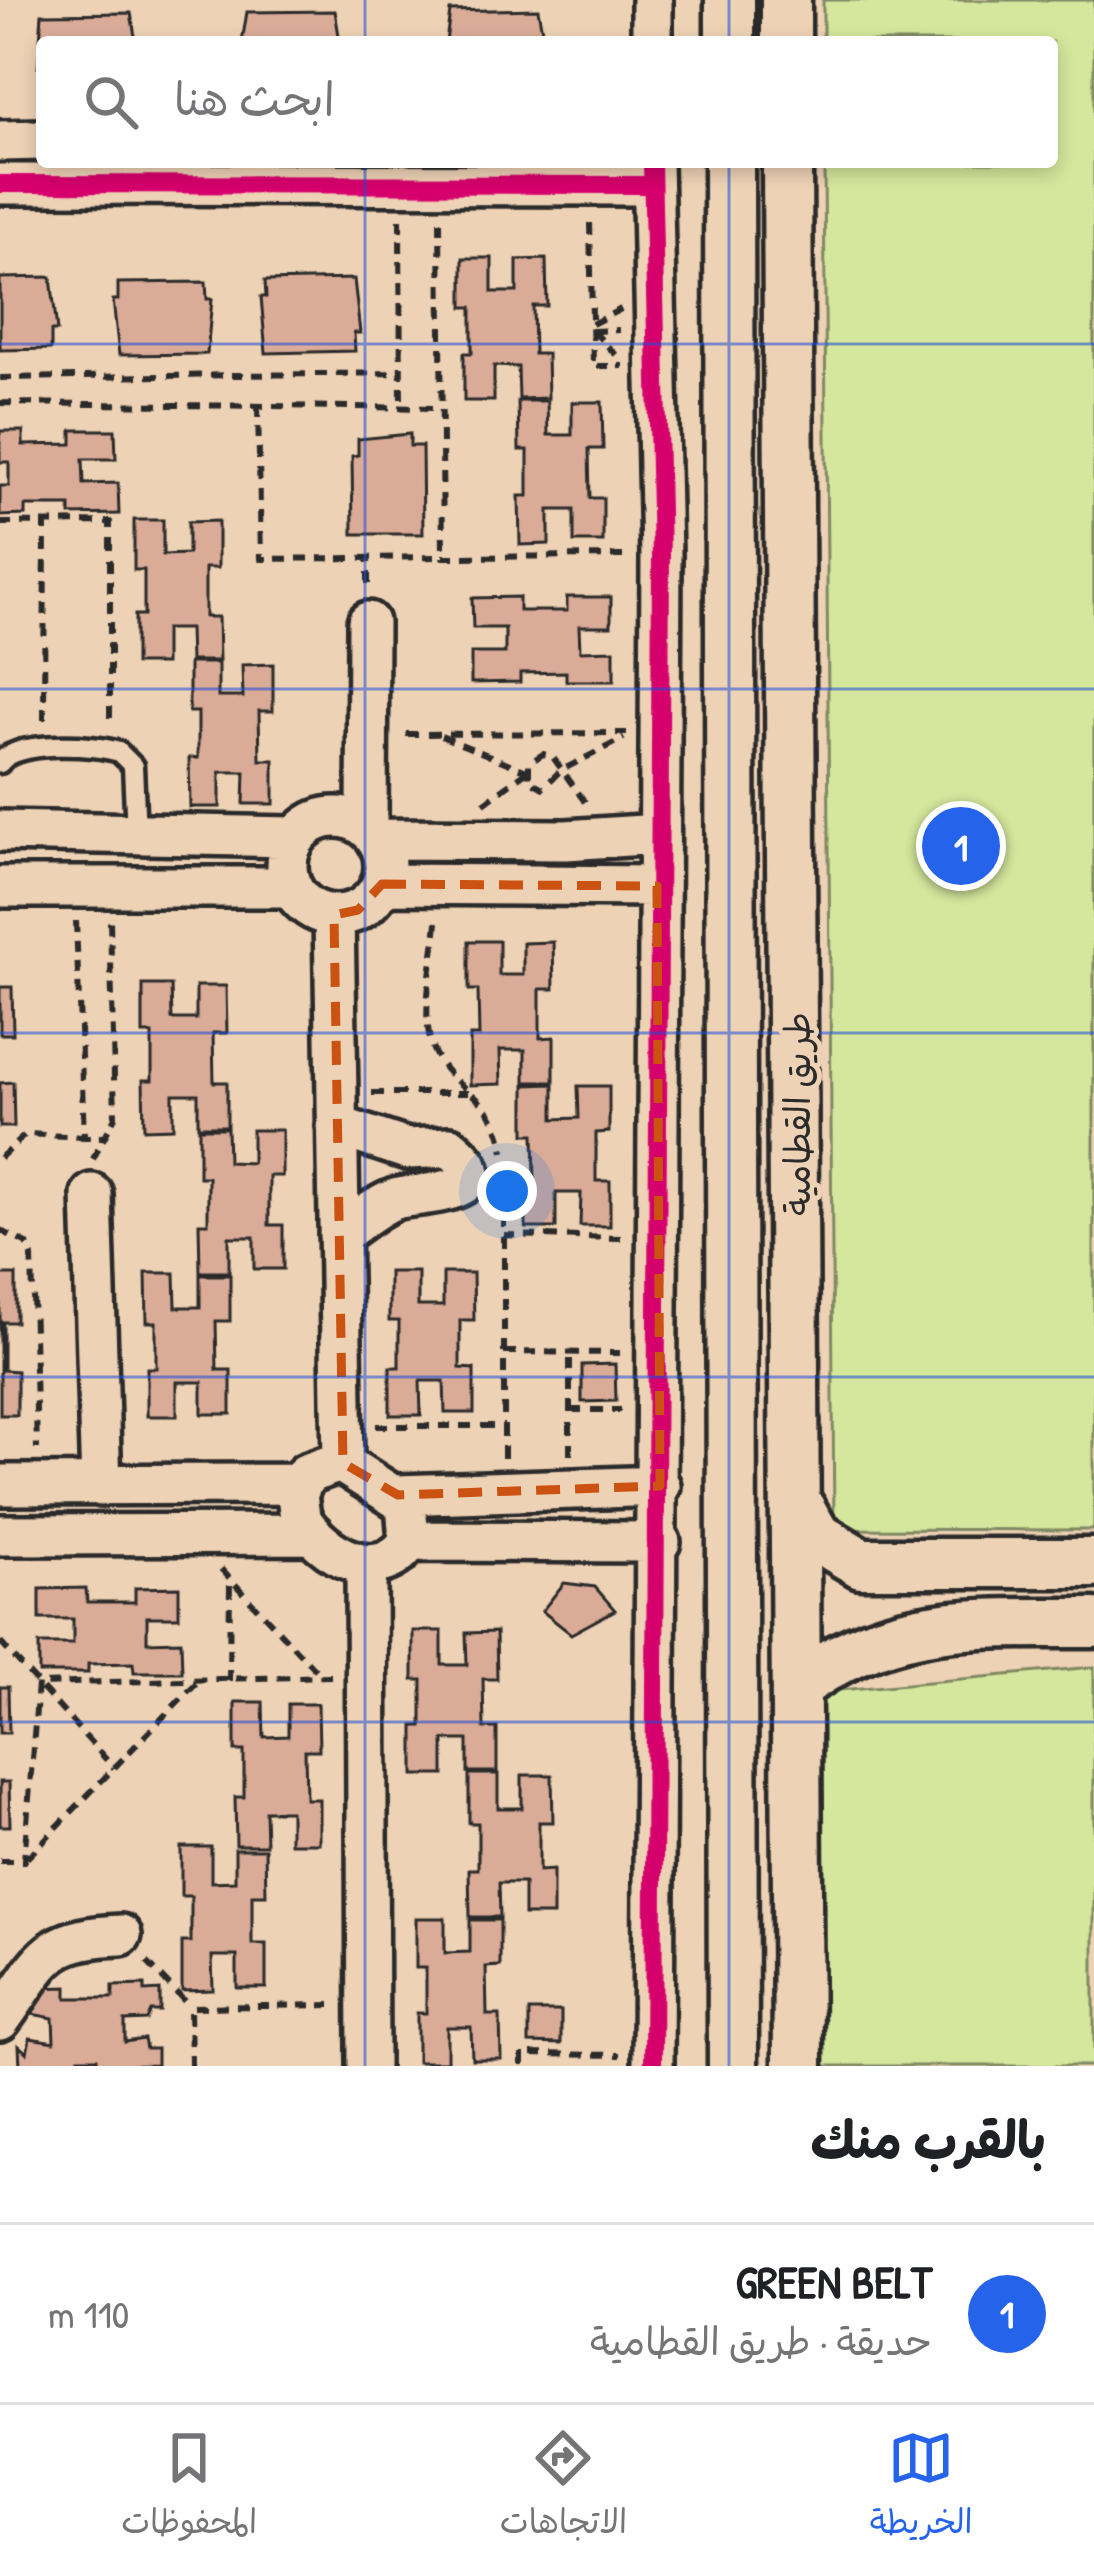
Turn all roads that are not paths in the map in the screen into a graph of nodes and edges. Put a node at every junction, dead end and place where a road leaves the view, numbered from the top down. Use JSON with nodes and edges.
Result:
{"nodes":[{"id":1,"x":652,"y":0,"type":"edge"},
{"id":2,"x":730,"y":0,"type":"edge"},
{"id":3,"x":785,"y":0,"type":"edge"},
{"id":4,"x":652,"y":36,"type":"edge"},
{"id":5,"x":730,"y":36,"type":"edge"},
{"id":6,"x":786,"y":36,"type":"edge"},
{"id":7,"x":36,"y":140,"type":"edge"},
{"id":8,"x":0,"y":141,"type":"edge"},
{"id":9,"x":729,"y":168,"type":"edge"},
{"id":10,"x":788,"y":168,"type":"edge"},
{"id":11,"x":652,"y":173,"type":"edge"},
{"id":12,"x":0,"y":184,"type":"edge"},
{"id":13,"x":368,"y":622,"type":"dead end"},
{"id":14,"x":0,"y":763,"type":"edge"},
{"id":15,"x":0,"y":831,"type":"edge"},
{"id":16,"x":372,"y":833,"type":"junction"},
{"id":17,"x":136,"y":834,"type":"junction"},
{"id":18,"x":658,"y":834,"type":"junction"},
{"id":19,"x":295,"y":837,"type":"junction"},
{"id":20,"x":729,"y":838,"type":"junction"},
{"id":21,"x":795,"y":839,"type":"junction"},
{"id":22,"x":382,"y":884,"type":"junction"},
{"id":23,"x":0,"y":886,"type":"edge"},
{"id":24,"x":657,"y":886,"type":"junction"},
{"id":25,"x":291,"y":887,"type":"junction"},
{"id":26,"x":334,"y":915,"type":"junction"},
{"id":27,"x":337,"y":1110,"type":"junction"},
{"id":28,"x":92,"y":1194,"type":"road end"},
{"id":29,"x":339,"y":1234,"type":"junction"},
{"id":30,"x":343,"y":1445,"type":"junction"},
{"id":31,"x":300,"y":1484,"type":"junction"},
{"id":32,"x":19,"y":1485,"type":"edge"},
{"id":33,"x":101,"y":1486,"type":"junction"},
{"id":34,"x":660,"y":1486,"type":"junction"},
{"id":35,"x":398,"y":1495,"type":"junction"},
{"id":36,"x":798,"y":1505,"type":"junction"},
{"id":37,"x":313,"y":1534,"type":"junction"},
{"id":38,"x":0,"y":1535,"type":"edge"},
{"id":39,"x":409,"y":1540,"type":"junction"},
{"id":40,"x":660,"y":1541,"type":"junction"},
{"id":41,"x":1094,"y":1563,"type":"edge"},
{"id":42,"x":366,"y":1566,"type":"junction"},
{"id":43,"x":879,"y":1566,"type":"junction"},
{"id":44,"x":1094,"y":1623,"type":"edge"},
{"id":45,"x":885,"y":1636,"type":"junction"},
{"id":46,"x":797,"y":1686,"type":"junction"},
{"id":47,"x":121,"y":1935,"type":"road end"},
{"id":48,"x":0,"y":2020,"type":"edge"},
{"id":49,"x":653,"y":2060,"type":"edge"},
{"id":50,"x":368,"y":2066,"type":"edge"},
{"id":51,"x":733,"y":2066,"type":"edge"},
{"id":52,"x":798,"y":2066,"type":"edge"}],
"edges":[{"from":1,"to":4,"type":"street"},
{"from":2,"to":5,"type":"street"},
{"from":3,"to":6,"type":"street"},
{"from":7,"to":8,"type":"street"},
{"from":9,"to":20,"type":"street","name":"طريق القطامية"},
{"from":10,"to":21,"type":"street","name":"طريق القطامية"},
{"from":11,"to":12,"type":"street"},
{"from":11,"to":18,"type":"street"},
{"from":13,"to":16,"type":"street"},
{"from":14,"to":17,"type":"lane"},
{"from":15,"to":17,"type":"street"},
{"from":16,"to":18,"type":"street"},
{"from":16,"to":19,"type":"street"},
{"from":16,"to":22,"type":"street"},
{"from":17,"to":19,"type":"street"},
{"from":18,"to":24,"type":"street"},
{"from":19,"to":25,"type":"street"},
{"from":20,"to":21,"type":"street"},
{"from":20,"to":51,"type":"street","name":"طريق القطامية"},
{"from":21,"to":36,"type":"street","name":"طريق القطامية"},
{"from":22,"to":24,"type":"street"},
{"from":22,"to":26,"type":"street"},
{"from":23,"to":25,"type":"street"},
{"from":24,"to":34,"type":"street"},
{"from":25,"to":26,"type":"street"},
{"from":26,"to":27,"type":"street"},
{"from":27,"to":29,"type":"street"},
{"from":27,"to":29,"type":"street"},
{"from":28,"to":33,"type":"street"},
{"from":29,"to":30,"type":"street"},
{"from":30,"to":31,"type":"street"},
{"from":30,"to":35,"type":"street"},
{"from":31,"to":33,"type":"street"},
{"from":31,"to":37,"type":"street"},
{"from":32,"to":33,"type":"street"},
{"from":34,"to":35,"type":"street"},
{"from":34,"to":40,"type":"street"},
{"from":35,"to":39,"type":"street"},
{"from":36,"to":43,"type":"street"},
{"from":36,"to":46,"type":"street","name":"طريق القطامية"},
{"from":37,"to":38,"type":"street"},
{"from":37,"to":42,"type":"street"},
{"from":39,"to":40,"type":"street"},
{"from":39,"to":42,"type":"street"},
{"from":40,"to":49,"type":"street"},
{"from":41,"to":43,"type":"street"},
{"from":42,"to":50,"type":"street"},
{"from":43,"to":45,"type":"street"},
{"from":44,"to":45,"type":"street"},
{"from":45,"to":46,"type":"street"},
{"from":46,"to":52,"type":"street","name":"طريق القطامية"},
{"from":47,"to":48,"type":"street"}]}
